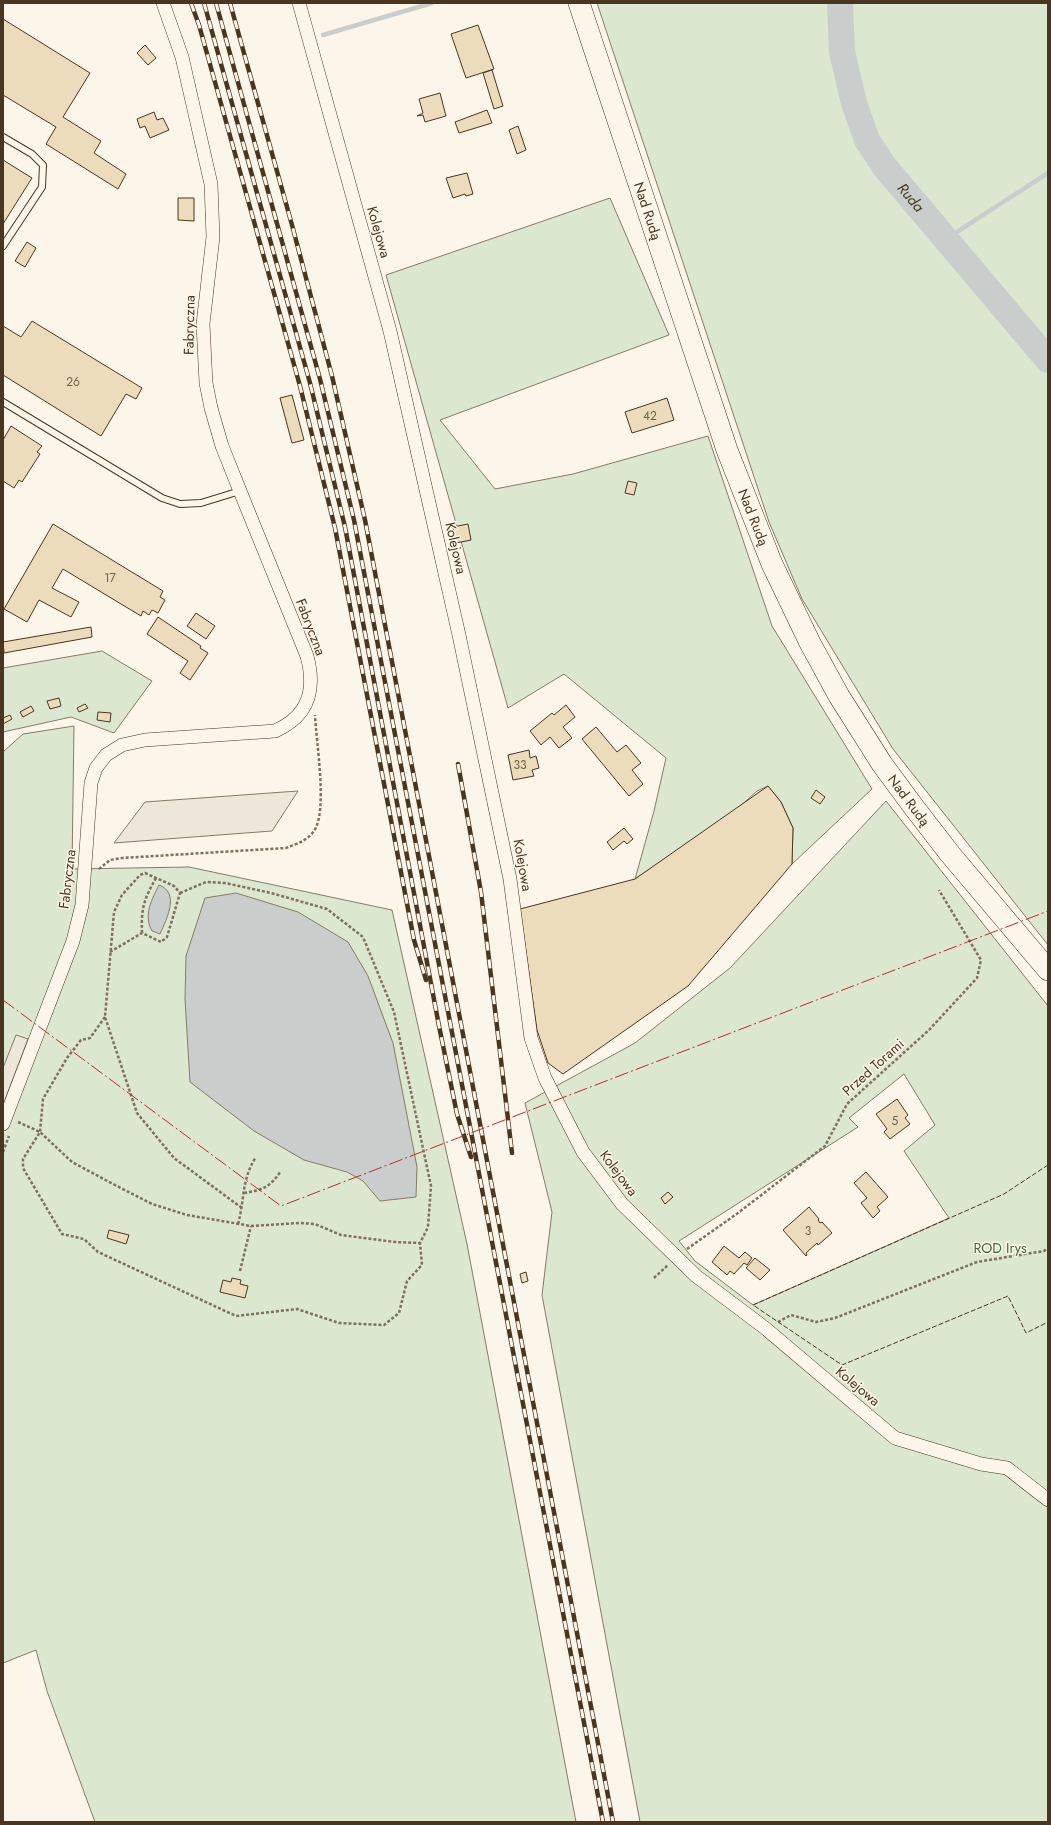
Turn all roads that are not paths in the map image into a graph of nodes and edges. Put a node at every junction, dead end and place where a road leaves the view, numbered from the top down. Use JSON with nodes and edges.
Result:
{"nodes":[{"id":1,"x":163,"y":3,"type":"edge"},
{"id":2,"x":299,"y":3,"type":"edge"},
{"id":3,"x":579,"y":3,"type":"edge"},
{"id":4,"x":3,"y":137,"type":"edge"},
{"id":5,"x":3,"y":246,"type":"edge"},
{"id":6,"x":3,"y":402,"type":"edge"},
{"id":7,"x":240,"y":491,"type":"junction"},
{"id":8,"x":1048,"y":970,"type":"edge"},
{"id":9,"x":8,"y":1121,"type":"edge"},
{"id":10,"x":1048,"y":1500,"type":"edge"}],
"edges":[{"from":1,"to":7,"type":"street","name":"Fabryczna"},
{"from":2,"to":10,"type":"street","name":"Kolejowa"},
{"from":3,"to":8,"type":"main road","name":"Nad Rudą"},
{"from":4,"to":5,"type":"lane"},
{"from":6,"to":7,"type":"lane"},
{"from":7,"to":9,"type":"street","name":"Fabryczna"}]}
